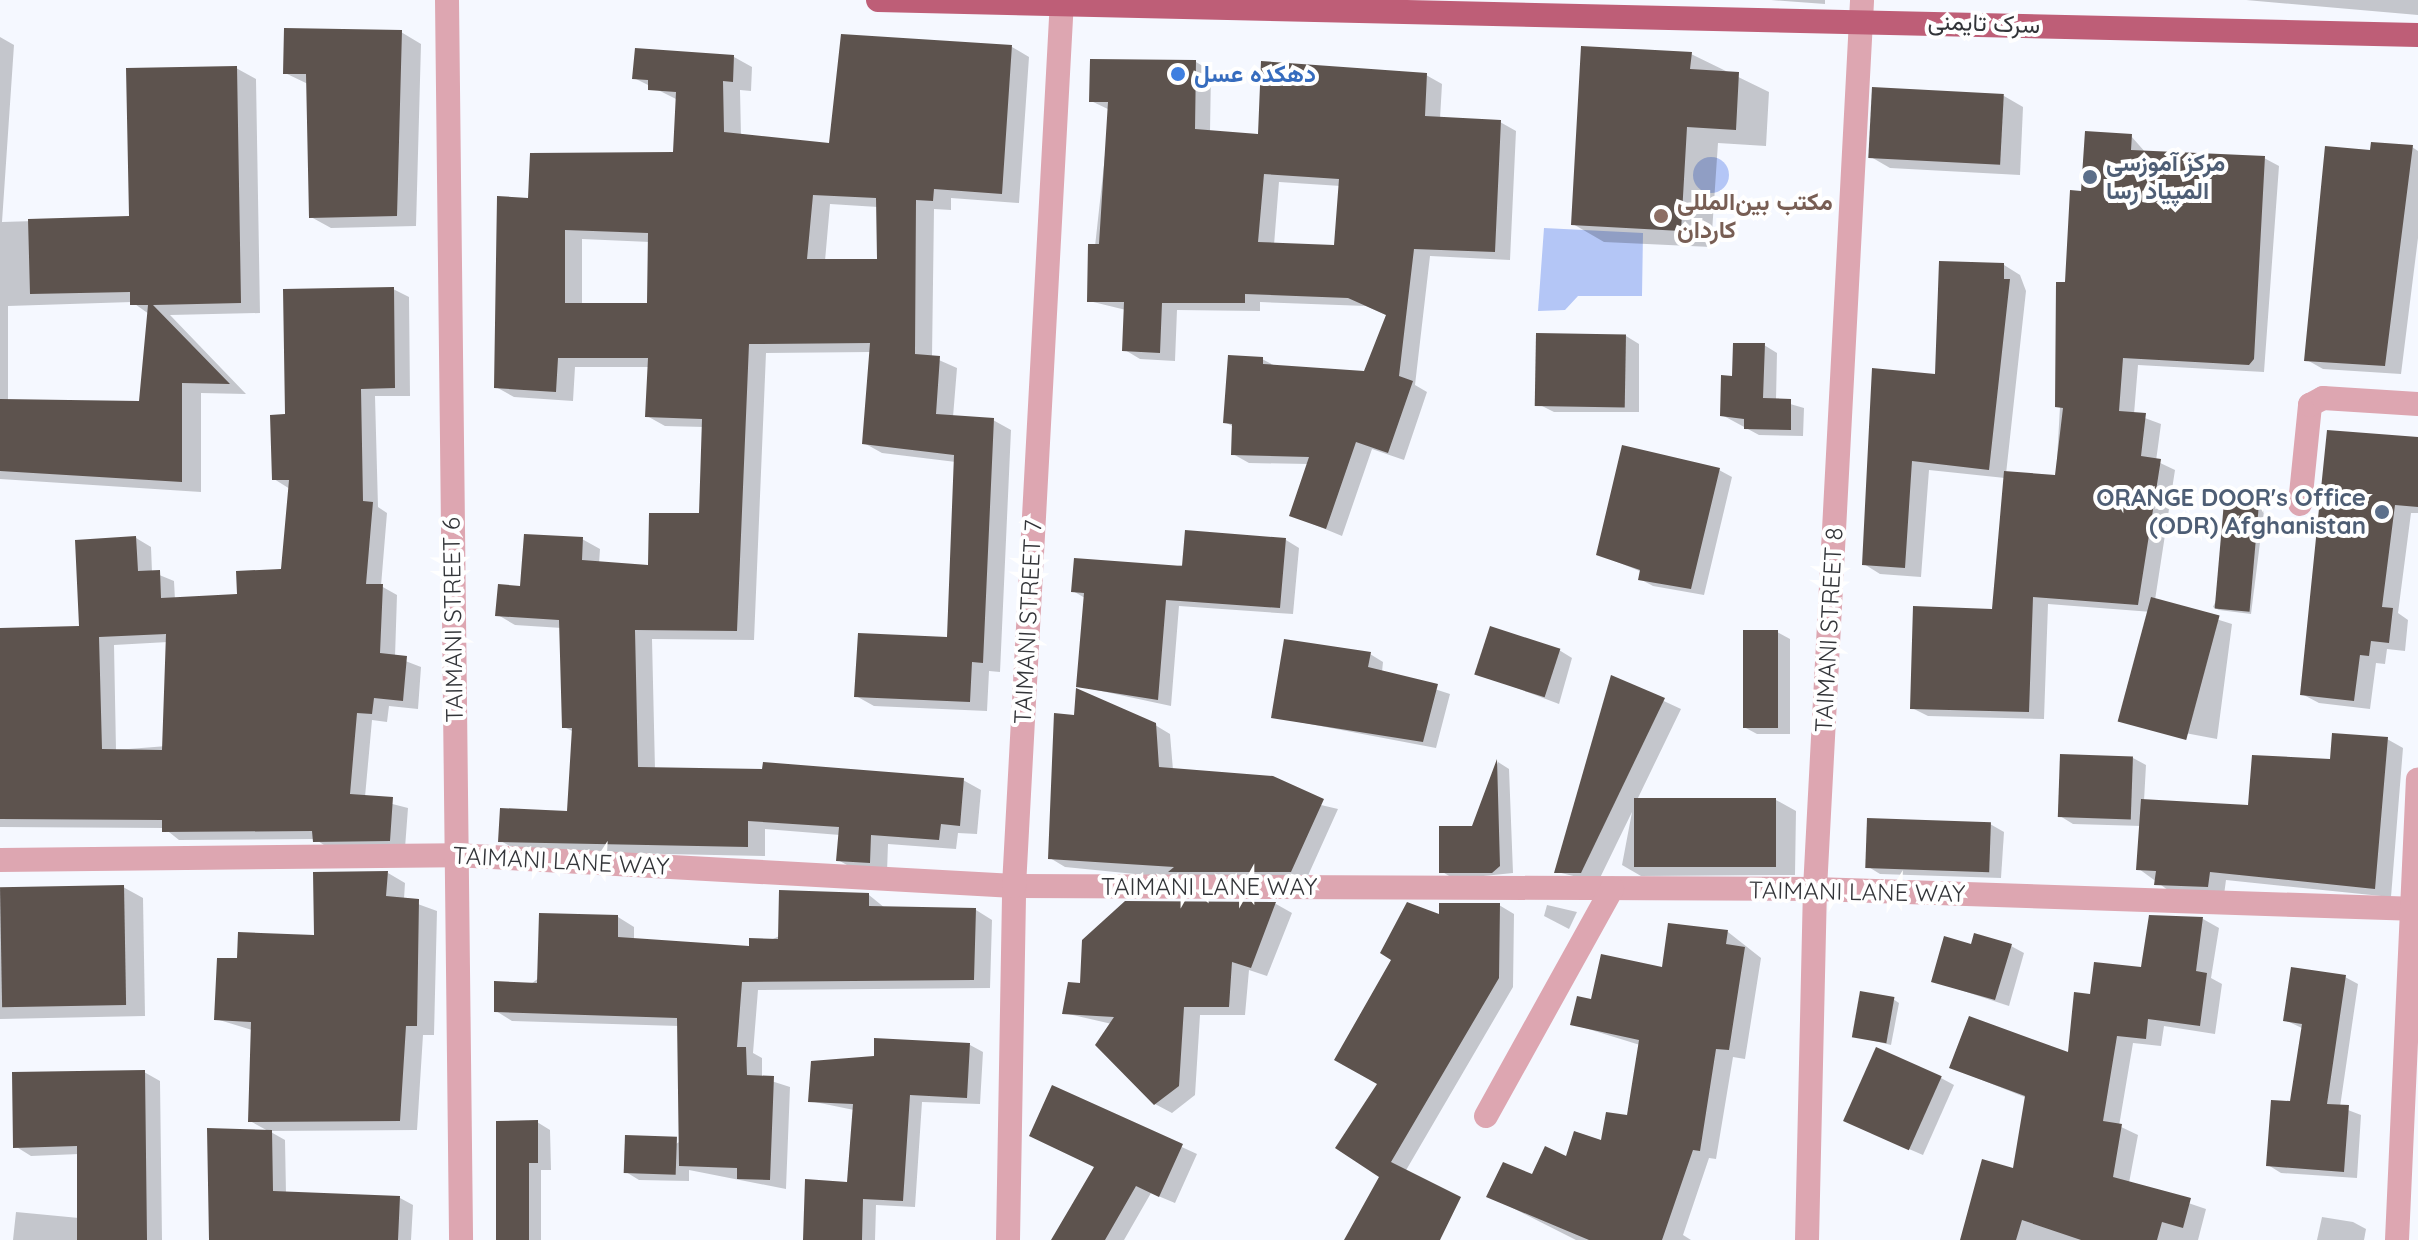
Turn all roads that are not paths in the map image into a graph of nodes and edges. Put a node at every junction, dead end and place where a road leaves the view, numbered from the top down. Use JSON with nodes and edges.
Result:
{"nodes":[{"id":1,"x":447,"y":0,"type":"edge"},
{"id":2,"x":878,"y":0,"type":"edge"},
{"id":3,"x":1062,"y":2,"type":"edge"},
{"id":4,"x":1862,"y":10,"type":"edge"},
{"id":5,"x":2418,"y":35,"type":"edge"},
{"id":6,"x":2418,"y":404,"type":"edge"},
{"id":7,"x":2300,"y":504,"type":"dead end"},
{"id":8,"x":2418,"y":779,"type":"edge"},
{"id":9,"x":455,"y":855,"type":"junction"},
{"id":10,"x":0,"y":860,"type":"edge"},
{"id":11,"x":1014,"y":886,"type":"junction"},
{"id":12,"x":1612,"y":889,"type":"junction"},
{"id":13,"x":1815,"y":889,"type":"junction"},
{"id":14,"x":2414,"y":909,"type":"edge"},
{"id":15,"x":1486,"y":1116,"type":"dead end"},
{"id":16,"x":461,"y":1240,"type":"edge"},
{"id":17,"x":1008,"y":1240,"type":"edge"},
{"id":18,"x":1807,"y":1240,"type":"edge"},
{"id":19,"x":2397,"y":1240,"type":"edge"}],
"edges":[{"from":1,"to":9,"type":"street","name":"TAIMANI STREET 6"},
{"from":2,"to":3,"type":"main road","name":"سرک تایمنی"},
{"from":3,"to":4,"type":"main road","name":"سرک تایمنی"},
{"from":3,"to":11,"type":"street","name":"TAIMANI STREET 7"},
{"from":4,"to":5,"type":"main road","name":"سرک تایمنی"},
{"from":4,"to":13,"type":"street","name":"TAIMANI STREET 8"},
{"from":6,"to":7,"type":"street"},
{"from":8,"to":14,"type":"street"},
{"from":9,"to":10,"type":"street","name":"TAIMANI LANE WAY"},
{"from":9,"to":11,"type":"street","name":"TAIMANI LANE WAY"},
{"from":9,"to":16,"type":"street","name":"TAIMANI STREET 6"},
{"from":11,"to":12,"type":"street","name":"TAIMANI LANE WAY"},
{"from":11,"to":17,"type":"street","name":"TAIMANI STREET 7"},
{"from":12,"to":13,"type":"street","name":"TAIMANI LANE WAY"},
{"from":12,"to":15,"type":"street"},
{"from":13,"to":14,"type":"street","name":"TAIMANI LANE WAY"},
{"from":13,"to":18,"type":"street","name":"TAIMANI STREET 8"},
{"from":14,"to":19,"type":"street"}]}
